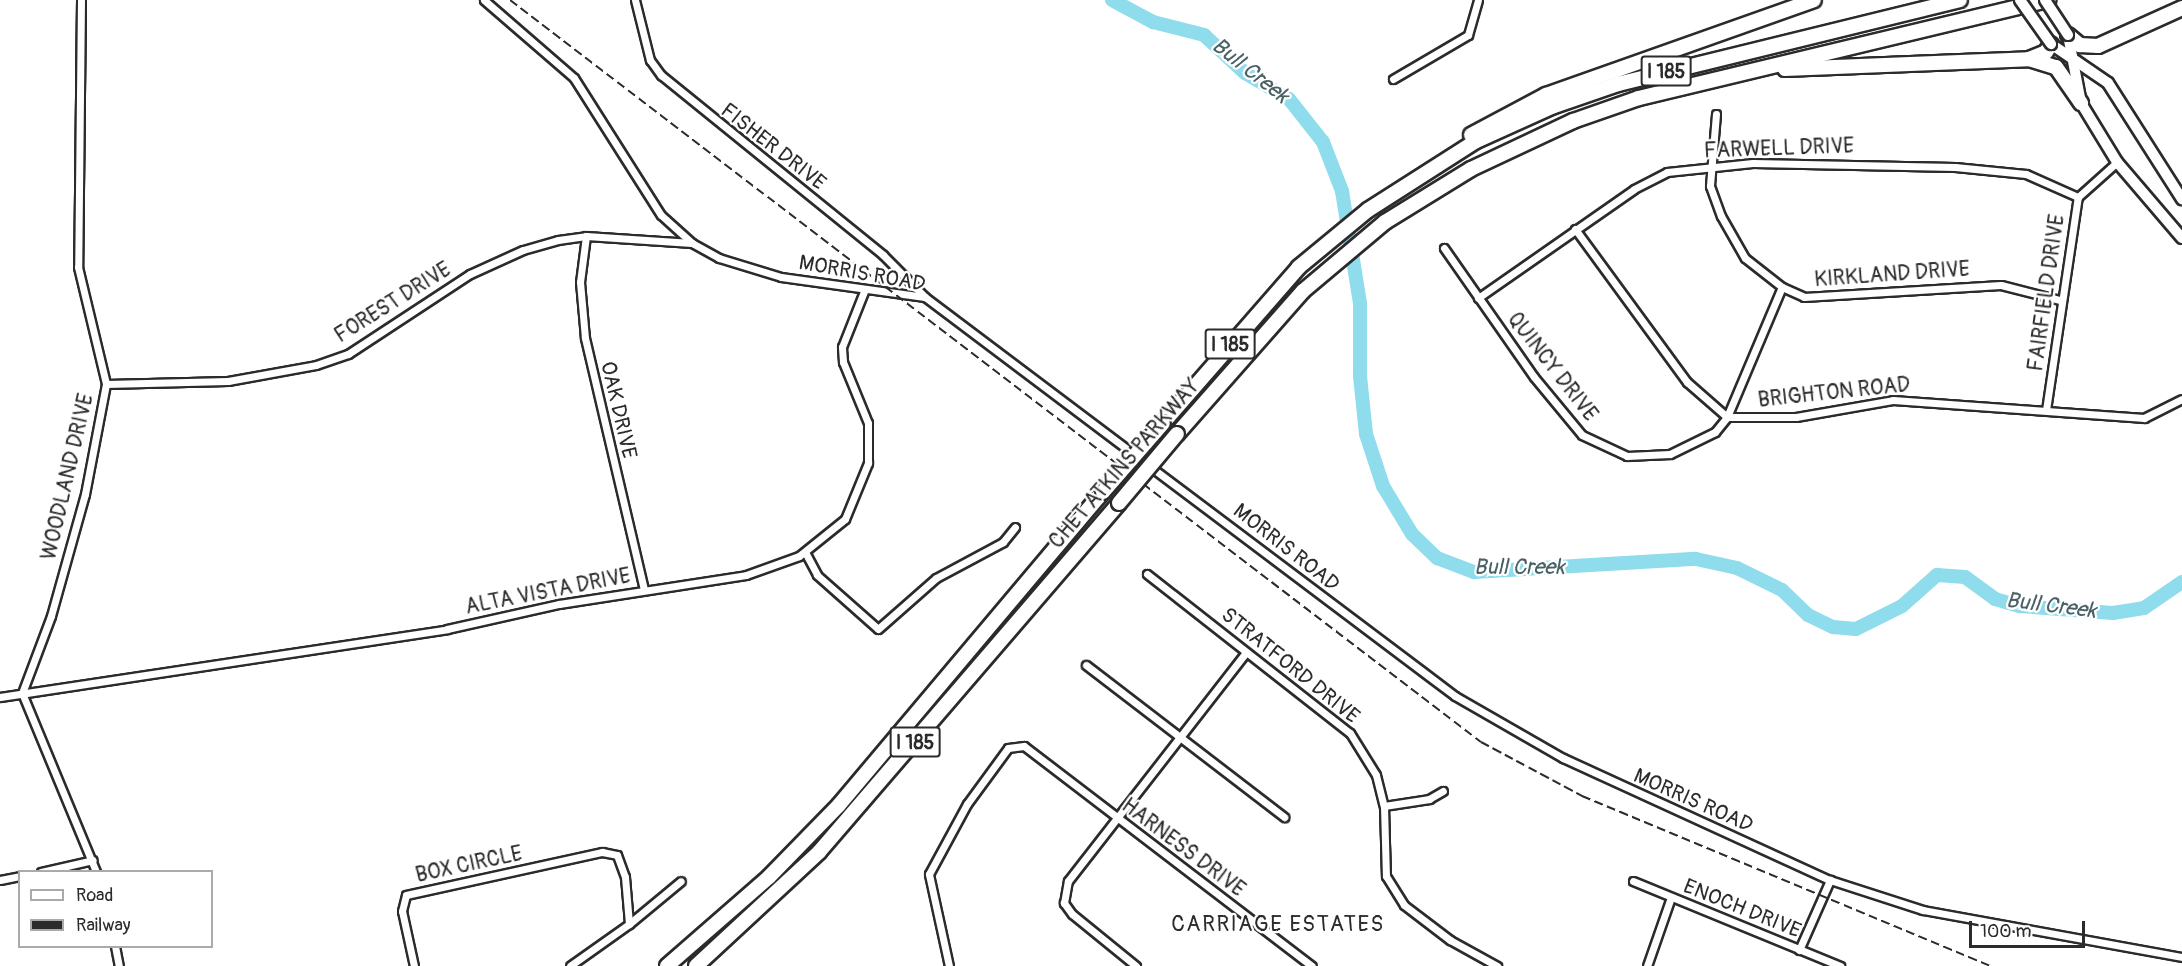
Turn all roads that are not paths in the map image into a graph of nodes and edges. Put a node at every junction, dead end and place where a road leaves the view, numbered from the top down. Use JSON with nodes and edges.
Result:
{"nodes":[{"id":1,"x":81,"y":0,"type":"edge"},
{"id":2,"x":484,"y":0,"type":"edge"},
{"id":3,"x":635,"y":0,"type":"edge"},
{"id":4,"x":1478,"y":0,"type":"edge"},
{"id":5,"x":1814,"y":0,"type":"edge"},
{"id":6,"x":1960,"y":0,"type":"edge"},
{"id":7,"x":2020,"y":0,"type":"edge"},
{"id":8,"x":2046,"y":0,"type":"edge"},
{"id":9,"x":2182,"y":8,"type":"edge"},
{"id":10,"x":2068,"y":35,"type":"junction"},
{"id":11,"x":2050,"y":44,"type":"junction"},
{"id":12,"x":2029,"y":59,"type":"junction"},
{"id":13,"x":2075,"y":62,"type":"junction"},
{"id":14,"x":1746,"y":71,"type":"junction"},
{"id":15,"x":1393,"y":79,"type":"dead end"},
{"id":16,"x":2081,"y":103,"type":"junction"},
{"id":17,"x":1716,"y":114,"type":"dead end"},
{"id":18,"x":2117,"y":162,"type":"junction"},
{"id":19,"x":1710,"y":166,"type":"junction"},
{"id":20,"x":1392,"y":190,"type":"junction"},
{"id":21,"x":2078,"y":197,"type":"junction"},
{"id":22,"x":2182,"y":199,"type":"edge"},
{"id":23,"x":1575,"y":229,"type":"junction"},
{"id":24,"x":586,"y":236,"type":"junction"},
{"id":25,"x":2182,"y":238,"type":"edge"},
{"id":26,"x":692,"y":243,"type":"junction"},
{"id":27,"x":1444,"y":248,"type":"dead end"},
{"id":28,"x":1782,"y":288,"type":"junction"},
{"id":29,"x":865,"y":289,"type":"junction"},
{"id":30,"x":925,"y":297,"type":"junction"},
{"id":31,"x":1478,"y":297,"type":"junction"},
{"id":32,"x":2060,"y":300,"type":"junction"},
{"id":33,"x":106,"y":384,"type":"junction"},
{"id":34,"x":2182,"y":399,"type":"edge"},
{"id":35,"x":2046,"y":410,"type":"junction"},
{"id":36,"x":1727,"y":417,"type":"junction"},
{"id":37,"x":1015,"y":527,"type":"dead end"},
{"id":38,"x":805,"y":552,"type":"junction"},
{"id":39,"x":1147,"y":574,"type":"dead end"},
{"id":40,"x":644,"y":589,"type":"junction"},
{"id":41,"x":1245,"y":654,"type":"junction"},
{"id":42,"x":1086,"y":665,"type":"dead end"},
{"id":43,"x":22,"y":693,"type":"junction"},
{"id":44,"x":0,"y":697,"type":"edge"},
{"id":45,"x":1181,"y":737,"type":"junction"},
{"id":46,"x":1443,"y":791,"type":"dead end"},
{"id":47,"x":1384,"y":806,"type":"junction"},
{"id":48,"x":1284,"y":817,"type":"dead end"},
{"id":49,"x":1117,"y":821,"type":"junction"},
{"id":50,"x":93,"y":860,"type":"junction"},
{"id":51,"x":50,"y":870,"type":"edge"},
{"id":52,"x":96,"y":870,"type":"edge"},
{"id":53,"x":18,"y":876,"type":"edge"},
{"id":54,"x":0,"y":880,"type":"edge"},
{"id":55,"x":1633,"y":880,"type":"dead end"},
{"id":56,"x":1830,"y":880,"type":"junction"},
{"id":57,"x":681,"y":881,"type":"dead end"},
{"id":58,"x":1671,"y":897,"type":"junction"},
{"id":59,"x":629,"y":924,"type":"junction"},
{"id":60,"x":115,"y":948,"type":"edge"},
{"id":61,"x":1799,"y":950,"type":"junction"},
{"id":62,"x":2182,"y":957,"type":"edge"},
{"id":63,"x":119,"y":966,"type":"edge"},
{"id":64,"x":414,"y":966,"type":"edge"},
{"id":65,"x":570,"y":966,"type":"edge"},
{"id":66,"x":667,"y":966,"type":"edge"},
{"id":67,"x":696,"y":966,"type":"edge"},
{"id":68,"x":949,"y":966,"type":"edge"},
{"id":69,"x":1137,"y":966,"type":"edge"},
{"id":70,"x":1312,"y":966,"type":"edge"},
{"id":71,"x":1497,"y":966,"type":"edge"},
{"id":72,"x":1647,"y":966,"type":"edge"},
{"id":73,"x":1840,"y":966,"type":"edge"}],
"edges":[{"from":1,"to":33,"type":"street","name":"WOODLAND DRIVE"},
{"from":2,"to":26,"type":"street","name":"MORRIS ROAD"},
{"from":3,"to":30,"type":"street","name":"FISHER DRIVE"},
{"from":4,"to":15,"type":"street"},
{"from":5,"to":20,"type":"highway"},
{"from":6,"to":20,"type":"highway","number":"I 185"},
{"from":7,"to":11,"type":"main road","bridge":true},
{"from":8,"to":10,"type":"main road","bridge":true},
{"from":8,"to":14,"type":"highway","name":"CHET ATKINS PARKWAY","number":"I 185"},
{"from":9,"to":10,"type":"highway"},
{"from":10,"to":13,"type":"main road"},
{"from":11,"to":12,"type":"highway"},
{"from":11,"to":13,"type":"main road"},
{"from":12,"to":14,"type":"highway"},
{"from":12,"to":16,"type":"highway"},
{"from":13,"to":16,"type":"main road"},
{"from":13,"to":22,"type":"main road"},
{"from":14,"to":67,"type":"highway","name":"CHET ATKINS PARKWAY","number":"I 185","bridge":true},
{"from":16,"to":18,"type":"main road"},
{"from":17,"to":19,"type":"street","name":"KIRKLAND DRIVE"},
{"from":18,"to":21,"type":"street","name":"FAIRFIELD DRIVE"},
{"from":18,"to":25,"type":"main road"},
{"from":19,"to":21,"type":"street","name":"FARWELL DRIVE"},
{"from":19,"to":23,"type":"street","name":"FARWELL DRIVE"},
{"from":19,"to":28,"type":"street","name":"KIRKLAND DRIVE"},
{"from":20,"to":66,"type":"highway","name":"CHET ATKINS PARKWAY","number":"I 185","bridge":true},
{"from":21,"to":32,"type":"street","name":"FAIRFIELD DRIVE"},
{"from":23,"to":31,"type":"street","name":"FARWELL DRIVE"},
{"from":23,"to":36,"type":"street"},
{"from":24,"to":26,"type":"street","name":"FOREST DRIVE"},
{"from":24,"to":33,"type":"street","name":"FOREST DRIVE"},
{"from":24,"to":40,"type":"street","name":"OAK DRIVE"},
{"from":26,"to":29,"type":"street","name":"MORRIS ROAD"},
{"from":27,"to":31,"type":"street","name":"QUINCY DRIVE"},
{"from":28,"to":32,"type":"street","name":"KIRKLAND DRIVE"},
{"from":28,"to":36,"type":"street","name":"QUINCY DRIVE"},
{"from":29,"to":30,"type":"street","name":"MORRIS ROAD"},
{"from":29,"to":38,"type":"street","name":"ALTA VISTA DRIVE"},
{"from":30,"to":56,"type":"street","name":"MORRIS ROAD"},
{"from":31,"to":36,"type":"street","name":"QUINCY DRIVE"},
{"from":32,"to":35,"type":"street","name":"FAIRFIELD DRIVE"},
{"from":33,"to":43,"type":"street","name":"WOODLAND DRIVE"},
{"from":34,"to":35,"type":"street","name":"BRIGHTON ROAD"},
{"from":35,"to":36,"type":"street","name":"BRIGHTON ROAD"},
{"from":37,"to":38,"type":"street"},
{"from":38,"to":40,"type":"street","name":"ALTA VISTA DRIVE"},
{"from":39,"to":41,"type":"street","name":"STRATFORD DRIVE"},
{"from":40,"to":43,"type":"street","name":"ALTA VISTA DRIVE"},
{"from":41,"to":45,"type":"street"},
{"from":41,"to":47,"type":"street","name":"STRATFORD DRIVE"},
{"from":42,"to":45,"type":"street"},
{"from":43,"to":44,"type":"street","name":"ALTA VISTA DRIVE"},
{"from":43,"to":50,"type":"street"},
{"from":45,"to":48,"type":"street"},
{"from":45,"to":49,"type":"street"},
{"from":46,"to":47,"type":"street"},
{"from":47,"to":71,"type":"street","name":"STRATFORD DRIVE"},
{"from":49,"to":68,"type":"street","name":"HARNESS DRIVE"},
{"from":49,"to":69,"type":"street"},
{"from":49,"to":70,"type":"street","name":"HARNESS DRIVE"},
{"from":50,"to":51,"type":"street"},
{"from":50,"to":52,"type":"street"},
{"from":53,"to":54,"type":"street"},
{"from":55,"to":58,"type":"street","name":"ENOCH DRIVE"},
{"from":56,"to":61,"type":"street"},
{"from":56,"to":62,"type":"street","name":"MORRIS ROAD"},
{"from":57,"to":59,"type":"street"},
{"from":58,"to":61,"type":"street","name":"ENOCH DRIVE"},
{"from":58,"to":72,"type":"street"},
{"from":59,"to":64,"type":"street","name":"BOX CIRCLE"},
{"from":59,"to":65,"type":"street"},
{"from":60,"to":63,"type":"street"},
{"from":61,"to":73,"type":"street","name":"ENOCH DRIVE"}]}
